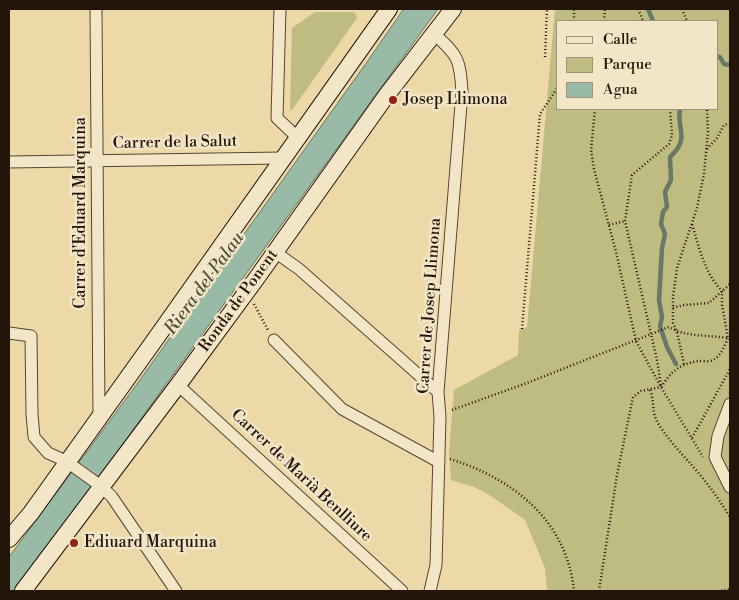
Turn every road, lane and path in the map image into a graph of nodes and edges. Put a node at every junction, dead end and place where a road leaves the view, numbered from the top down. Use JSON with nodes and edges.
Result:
{"nodes":[{"id":1,"x":96,"y":9,"type":"edge"},
{"id":2,"x":280,"y":9,"type":"edge"},
{"id":3,"x":389,"y":9,"type":"edge"},
{"id":4,"x":453,"y":9,"type":"edge"},
{"id":5,"x":547,"y":9,"type":"edge"},
{"id":6,"x":434,"y":34,"type":"junction"},
{"id":7,"x":545,"y":56,"type":"dead end"},
{"id":8,"x":556,"y":90,"type":"edge"},
{"id":9,"x":596,"y":110,"type":"edge"},
{"id":10,"x":670,"y":110,"type":"edge"},
{"id":11,"x":707,"y":110,"type":"edge"},
{"id":12,"x":730,"y":123,"type":"edge"},
{"id":13,"x":298,"y":138,"type":"junction"},
{"id":14,"x":706,"y":150,"type":"junction"},
{"id":15,"x":282,"y":158,"type":"junction"},
{"id":16,"x":97,"y":160,"type":"junction"},
{"id":17,"x":9,"y":162,"type":"edge"},
{"id":18,"x":625,"y":220,"type":"junction"},
{"id":19,"x":692,"y":224,"type":"junction"},
{"id":20,"x":609,"y":226,"type":"junction"},
{"id":21,"x":275,"y":252,"type":"junction"},
{"id":22,"x":730,"y":284,"type":"edge"},
{"id":23,"x":248,"y":291,"type":"junction"},
{"id":24,"x":722,"y":291,"type":"junction"},
{"id":25,"x":673,"y":308,"type":"junction"},
{"id":26,"x":673,"y":323,"type":"junction"},
{"id":27,"x":669,"y":327,"type":"junction"},
{"id":28,"x":522,"y":329,"type":"dead end"},
{"id":29,"x":677,"y":332,"type":"junction"},
{"id":30,"x":9,"y":333,"type":"edge"},
{"id":31,"x":650,"y":334,"type":"junction"},
{"id":32,"x":729,"y":338,"type":"edge"},
{"id":33,"x":274,"y":340,"type":"joint"},
{"id":34,"x":636,"y":341,"type":"junction"},
{"id":35,"x":684,"y":364,"type":"junction"},
{"id":36,"x":730,"y":369,"type":"edge"},
{"id":37,"x":178,"y":385,"type":"junction"},
{"id":38,"x":661,"y":387,"type":"junction"},
{"id":39,"x":650,"y":390,"type":"junction"},
{"id":40,"x":438,"y":392,"type":"junction"},
{"id":41,"x":730,"y":404,"type":"edge"},
{"id":42,"x":449,"y":411,"type":"dead end"},
{"id":43,"x":99,"y":416,"type":"junction"},
{"id":44,"x":692,"y":438,"type":"junction"},
{"id":45,"x":443,"y":460,"type":"junction"},
{"id":46,"x":705,"y":460,"type":"dead end"},
{"id":47,"x":66,"y":462,"type":"junction"},
{"id":48,"x":102,"y":487,"type":"junction"},
{"id":49,"x":730,"y":487,"type":"edge"},
{"id":50,"x":730,"y":517,"type":"edge"},
{"id":51,"x":9,"y":540,"type":"edge"},
{"id":52,"x":730,"y":589,"type":"edge"},
{"id":53,"x":23,"y":591,"type":"edge"},
{"id":54,"x":176,"y":591,"type":"edge"},
{"id":55,"x":402,"y":591,"type":"edge"},
{"id":56,"x":430,"y":591,"type":"edge"},
{"id":57,"x":574,"y":591,"type":"edge"},
{"id":58,"x":599,"y":591,"type":"edge"},
{"id":59,"x":721,"y":591,"type":"edge"}],
"edges":[{"from":1,"to":16,"type":"street","name":"Carrer d'Eduard Marquina"},
{"from":2,"to":13,"type":"street"},
{"from":3,"to":13,"type":"main road"},
{"from":4,"to":6,"type":"main road","name":"Ronda de Ponent"},
{"from":5,"to":7,"type":"path"},
{"from":6,"to":21,"type":"main road","name":"Ronda de Ponent"},
{"from":6,"to":40,"type":"street","name":"Carrer de Josep Llimona"},
{"from":8,"to":28,"type":"path"},
{"from":9,"to":20,"type":"path"},
{"from":10,"to":18,"type":"path"},
{"from":11,"to":14,"type":"path"},
{"from":12,"to":14,"type":"path"},
{"from":13,"to":15,"type":"main road"},
{"from":14,"to":19,"type":"path"},
{"from":15,"to":16,"type":"street","name":"Carrer de la Salut"},
{"from":15,"to":43,"type":"main road"},
{"from":16,"to":17,"type":"street","name":"Carrer de la Salut"},
{"from":16,"to":43,"type":"street","name":"Carrer d'Eduard Marquina"},
{"from":18,"to":20,"type":"path"},
{"from":18,"to":31,"type":"path"},
{"from":19,"to":24,"type":"path"},
{"from":19,"to":25,"type":"path"},
{"from":20,"to":34,"type":"path"},
{"from":21,"to":23,"type":"main road","name":"Ronda de Ponent"},
{"from":21,"to":40,"type":"street"},
{"from":22,"to":24,"type":"path"},
{"from":23,"to":33,"type":"path"},
{"from":23,"to":37,"type":"main road","name":"Ronda de Ponent"},
{"from":24,"to":25,"type":"path"},
{"from":24,"to":32,"type":"path"},
{"from":25,"to":26,"type":"path"},
{"from":26,"to":27,"type":"path"},
{"from":26,"to":29,"type":"path"},
{"from":27,"to":29,"type":"path"},
{"from":27,"to":31,"type":"path"},
{"from":29,"to":32,"type":"path"},
{"from":29,"to":35,"type":"path"},
{"from":30,"to":47,"type":"street"},
{"from":31,"to":34,"type":"path"},
{"from":31,"to":38,"type":"path"},
{"from":32,"to":35,"type":"path"},
{"from":33,"to":45,"type":"street"},
{"from":34,"to":38,"type":"path"},
{"from":34,"to":42,"type":"path"},
{"from":35,"to":38,"type":"path"},
{"from":36,"to":44,"type":"path"},
{"from":37,"to":48,"type":"main road","name":"Ronda de Ponent"},
{"from":37,"to":55,"type":"street","name":"Carrer de Marià Benlliure"},
{"from":38,"to":39,"type":"path"},
{"from":38,"to":44,"type":"path"},
{"from":39,"to":50,"type":"path"},
{"from":39,"to":58,"type":"path"},
{"from":40,"to":45,"type":"street","name":"Carrer de Josep Llimona"},
{"from":41,"to":49,"type":"street"},
{"from":43,"to":47,"type":"main road"},
{"from":44,"to":46,"type":"path"},
{"from":45,"to":56,"type":"street","name":"Carrer de Josep Llimona"},
{"from":45,"to":57,"type":"path"},
{"from":47,"to":48,"type":"street"},
{"from":47,"to":51,"type":"main road"},
{"from":48,"to":53,"type":"main road","name":"Ronda de Ponent"},
{"from":48,"to":54,"type":"street"},
{"from":52,"to":59,"type":"path"}]}
